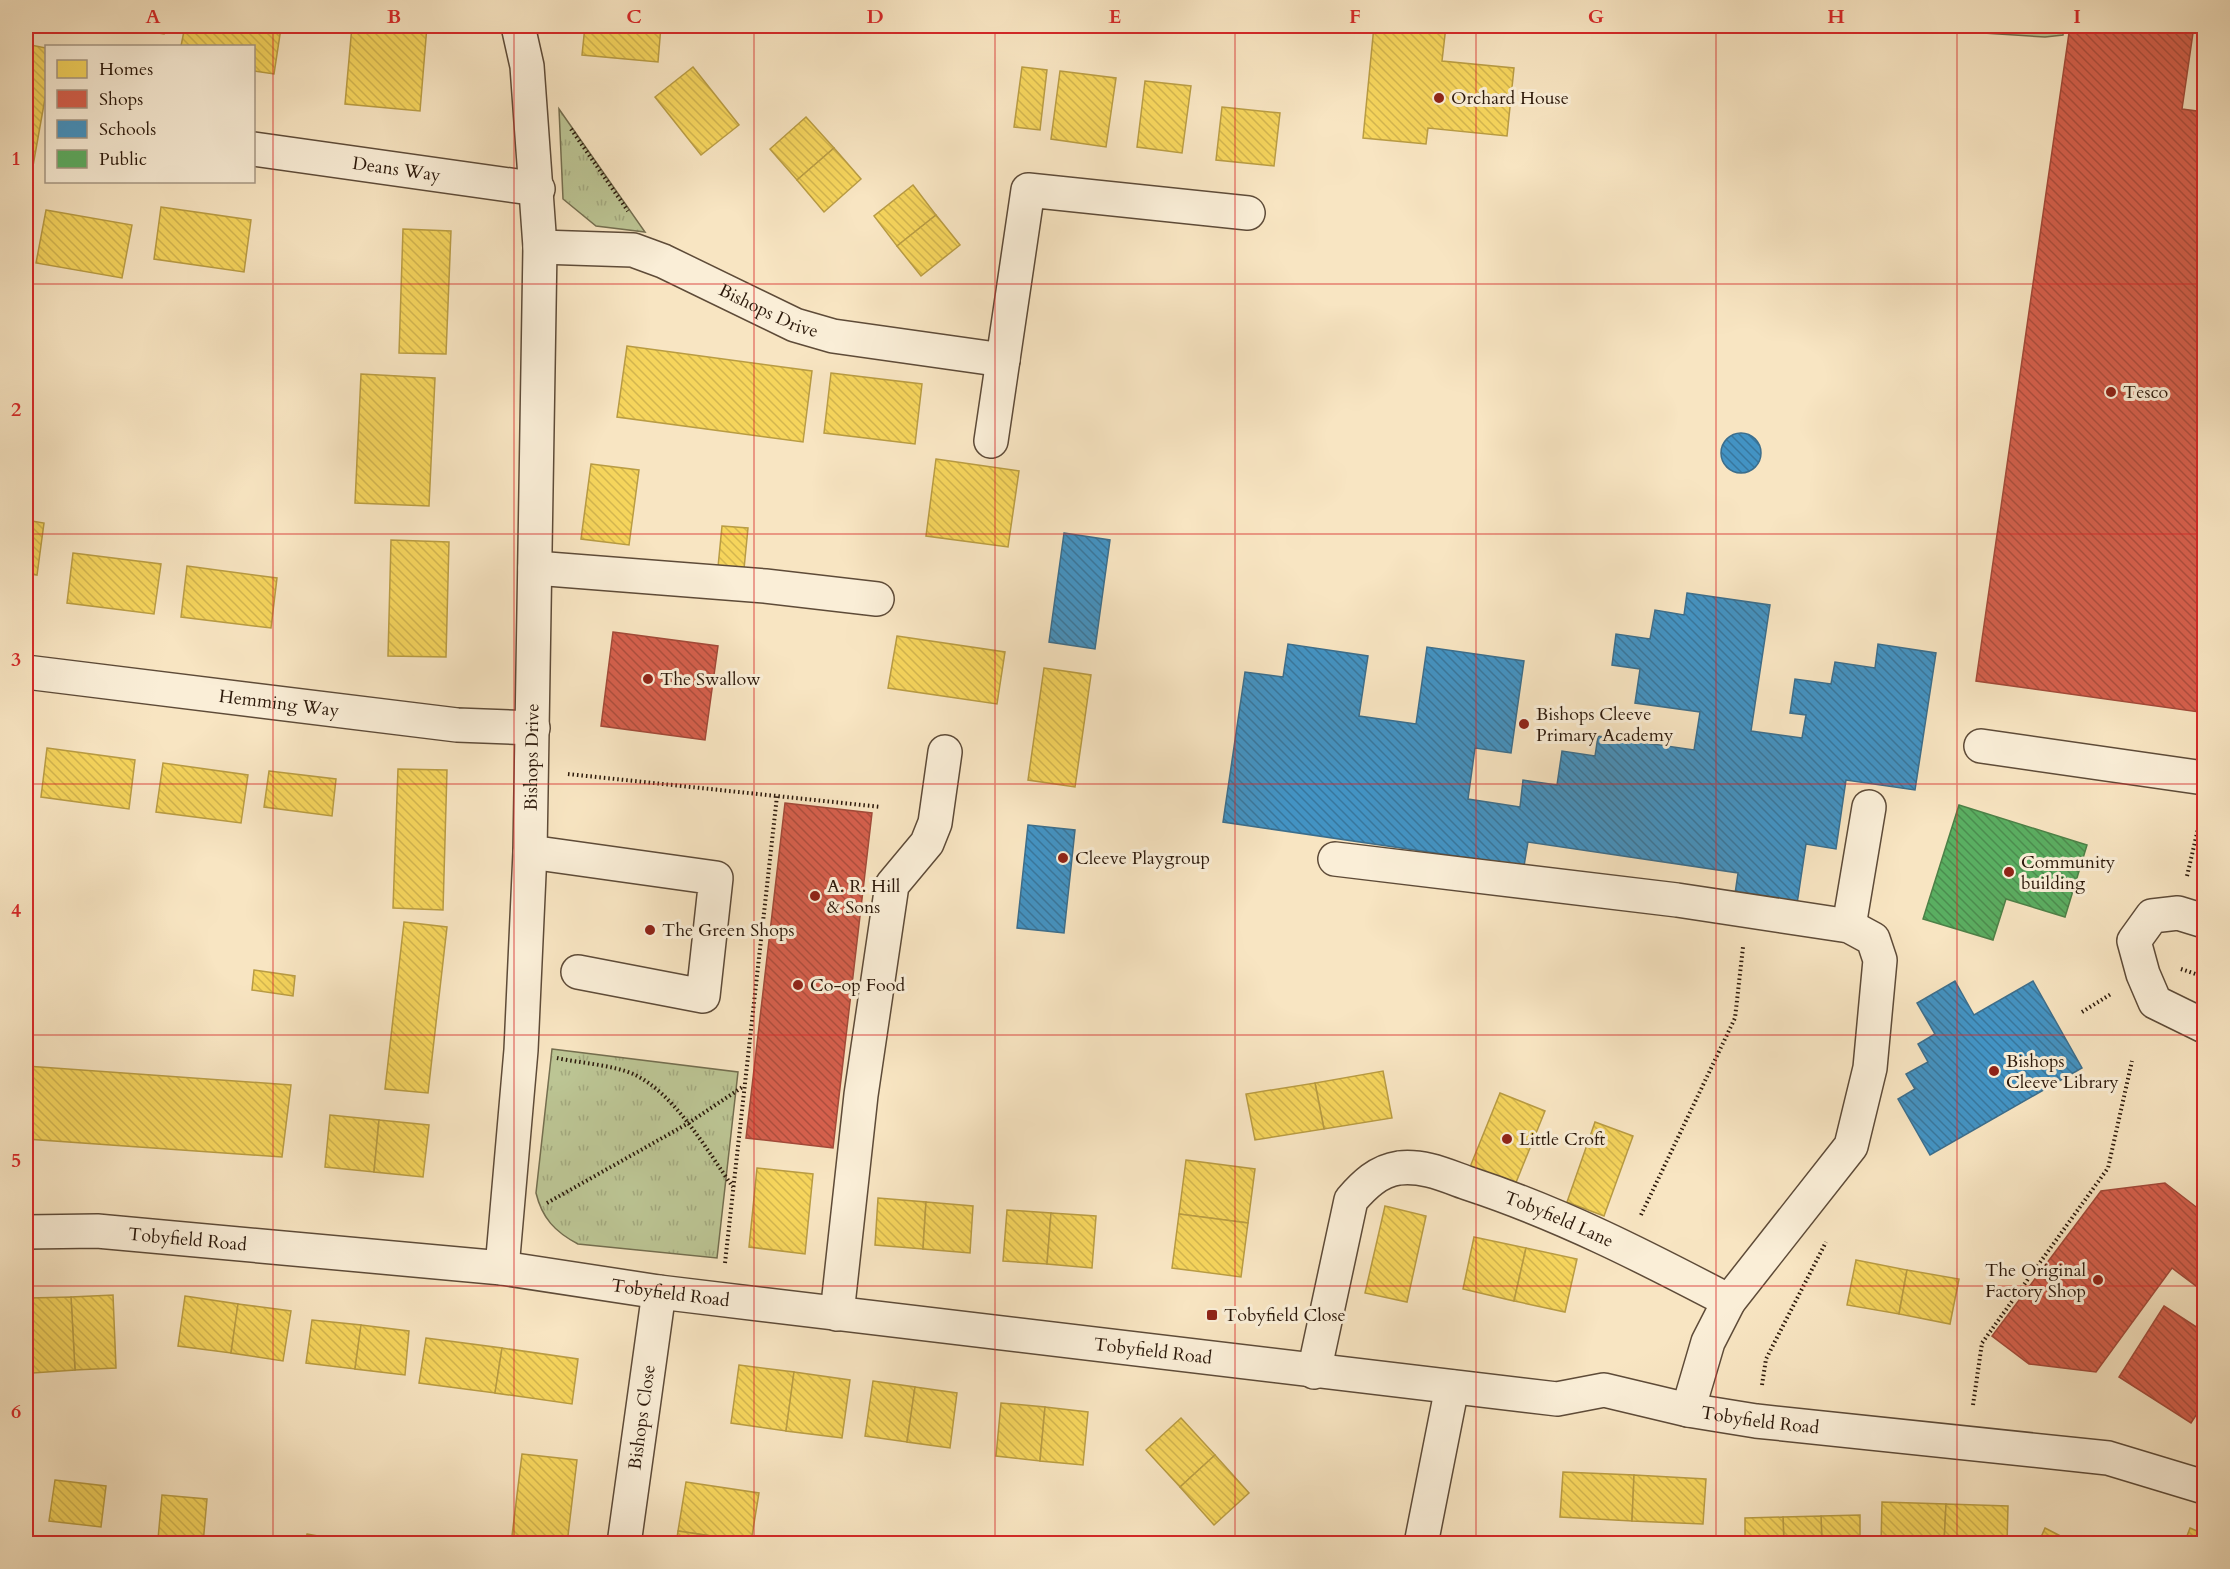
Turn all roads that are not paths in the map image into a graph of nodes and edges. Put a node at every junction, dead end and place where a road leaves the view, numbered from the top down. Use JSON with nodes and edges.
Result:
{"nodes":[{"id":1,"x":518,"y":26,"type":"edge"},
{"id":2,"x":255,"y":149,"type":"edge"},
{"id":3,"x":538,"y":189,"type":"junction"},
{"id":4,"x":1248,"y":213,"type":"dead end"},
{"id":5,"x":540,"y":247,"type":"junction"},
{"id":6,"x":1003,"y":360,"type":"junction"},
{"id":7,"x":991,"y":441,"type":"dead end"},
{"id":8,"x":535,"y":568,"type":"junction"},
{"id":9,"x":877,"y":599,"type":"dead end"},
{"id":10,"x":26,"y":672,"type":"edge"},
{"id":11,"x":532,"y":728,"type":"junction"},
{"id":12,"x":1981,"y":746,"type":"dead end"},
{"id":13,"x":945,"y":752,"type":"dead end"},
{"id":14,"x":2205,"y":778,"type":"edge"},
{"id":15,"x":1869,"y":807,"type":"dead end"},
{"id":16,"x":530,"y":852,"type":"junction"},
{"id":17,"x":1335,"y":859,"type":"dead end"},
{"id":18,"x":2205,"y":921,"type":"edge"},
{"id":19,"x":1849,"y":926,"type":"junction"},
{"id":20,"x":578,"y":972,"type":"dead end"},
{"id":21,"x":2205,"y":1026,"type":"edge"},
{"id":22,"x":26,"y":1232,"type":"edge"},
{"id":23,"x":502,"y":1268,"type":"junction"},
{"id":24,"x":659,"y":1292,"type":"junction"},
{"id":25,"x":1729,"y":1301,"type":"junction"},
{"id":26,"x":837,"y":1314,"type":"junction"},
{"id":27,"x":1314,"y":1372,"type":"junction"},
{"id":28,"x":1452,"y":1387,"type":"junction"},
{"id":29,"x":1688,"y":1410,"type":"junction"},
{"id":30,"x":2205,"y":1487,"type":"edge"},
{"id":31,"x":624,"y":1544,"type":"edge"},
{"id":32,"x":1422,"y":1544,"type":"edge"}],
"edges":[{"from":1,"to":3,"type":"street","name":"Bishops Drive"},
{"from":2,"to":3,"type":"street","name":"Deans Way"},
{"from":3,"to":5,"type":"street","name":"Bishops Drive"},
{"from":4,"to":6,"type":"street"},
{"from":5,"to":6,"type":"street","name":"Bishops Drive"},
{"from":5,"to":8,"type":"street","name":"Bishops Drive"},
{"from":6,"to":7,"type":"street"},
{"from":8,"to":9,"type":"street"},
{"from":8,"to":11,"type":"street","name":"Bishops Drive"},
{"from":10,"to":11,"type":"street","name":"Hemming Way"},
{"from":11,"to":16,"type":"street","name":"Bishops Drive"},
{"from":12,"to":14,"type":"street"},
{"from":13,"to":26,"type":"street"},
{"from":15,"to":19,"type":"street"},
{"from":16,"to":20,"type":"street"},
{"from":16,"to":23,"type":"street","name":"Bishops Drive"},
{"from":17,"to":19,"type":"street"},
{"from":18,"to":21,"type":"street"},
{"from":19,"to":25,"type":"street"},
{"from":22,"to":23,"type":"street","name":"Tobyfield Road"},
{"from":23,"to":24,"type":"street","name":"Tobyfield Road"},
{"from":24,"to":26,"type":"street","name":"Tobyfield Road"},
{"from":24,"to":31,"type":"street","name":"Bishops Close"},
{"from":25,"to":27,"type":"street","name":"Tobyfield Lane"},
{"from":25,"to":29,"type":"street"},
{"from":26,"to":27,"type":"street","name":"Tobyfield Road"},
{"from":27,"to":28,"type":"street","name":"Tobyfield Road"},
{"from":28,"to":29,"type":"street","name":"Tobyfield Road"},
{"from":28,"to":32,"type":"street"},
{"from":29,"to":30,"type":"street","name":"Tobyfield Road"}]}
